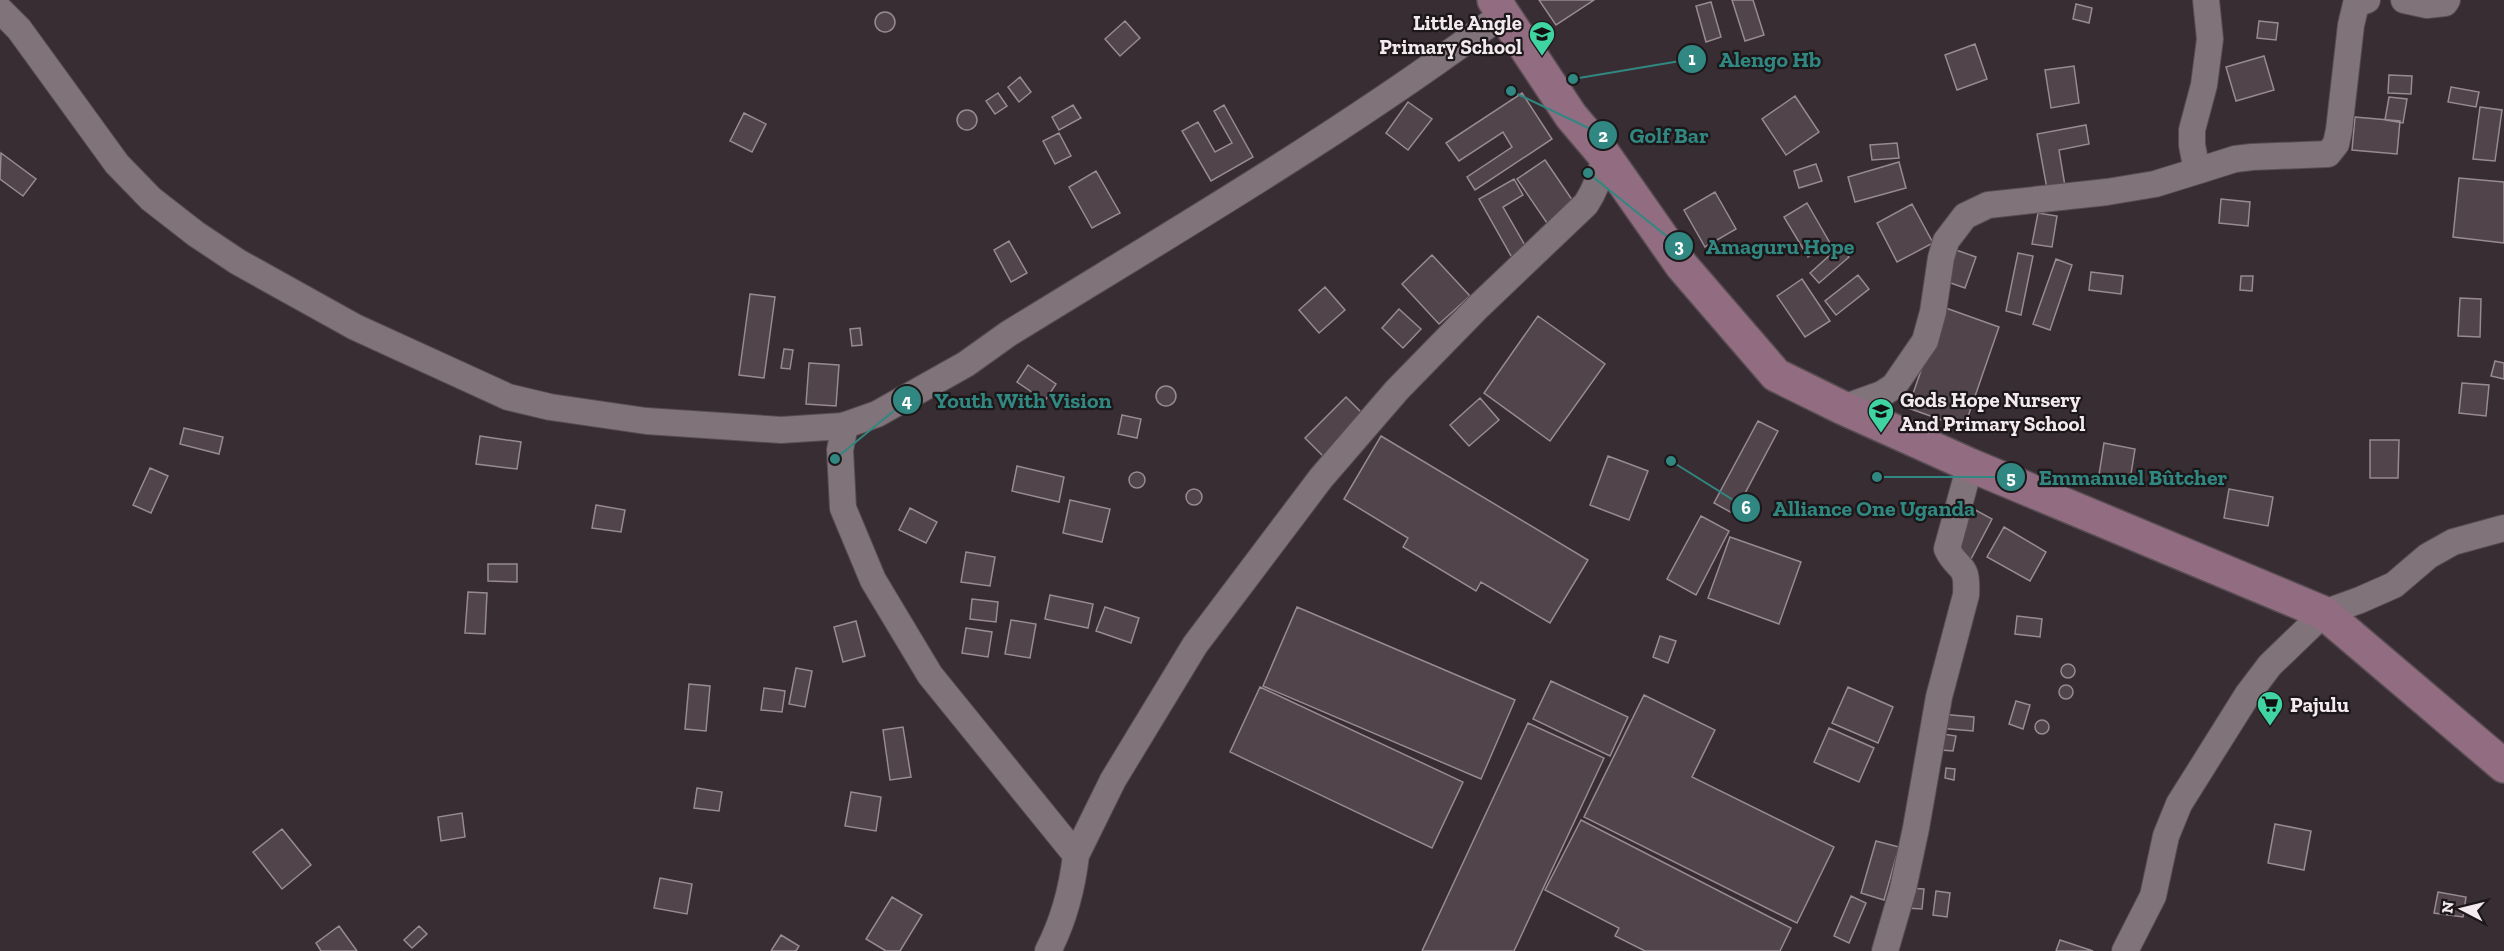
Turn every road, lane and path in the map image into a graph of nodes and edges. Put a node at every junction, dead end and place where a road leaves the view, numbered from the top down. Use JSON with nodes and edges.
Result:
{"nodes":[{"id":1,"x":2206,"y":0,"type":"edge"},
{"id":2,"x":2367,"y":0,"type":"edge"},
{"id":3,"x":2404,"y":0,"type":"edge"},
{"id":4,"x":2447,"y":0,"type":"edge"},
{"id":5,"x":1499,"y":5,"type":"edge"},
{"id":6,"x":0,"y":10,"type":"edge"},
{"id":7,"x":1605,"y":156,"type":"junction"},
{"id":8,"x":2198,"y":171,"type":"junction"},
{"id":9,"x":1843,"y":408,"type":"junction"},
{"id":10,"x":845,"y":425,"type":"junction"},
{"id":11,"x":1970,"y":465,"type":"junction"},
{"id":12,"x":2504,"y":528,"type":"edge"},
{"id":13,"x":2324,"y":612,"type":"junction"},
{"id":14,"x":2504,"y":766,"type":"edge"},
{"id":15,"x":1076,"y":855,"type":"junction"},
{"id":16,"x":1048,"y":951,"type":"edge"},
{"id":17,"x":1885,"y":951,"type":"edge"},
{"id":18,"x":2125,"y":951,"type":"edge"}],
"edges":[{"from":1,"to":8,"type":"street"},
{"from":2,"to":8,"type":"street"},
{"from":3,"to":4,"type":"street"},
{"from":5,"to":7,"type":"street"},
{"from":5,"to":10,"type":"street"},
{"from":6,"to":10,"type":"street"},
{"from":7,"to":9,"type":"street"},
{"from":7,"to":15,"type":"street"},
{"from":8,"to":9,"type":"street"},
{"from":9,"to":11,"type":"street"},
{"from":10,"to":15,"type":"street"},
{"from":11,"to":13,"type":"street"},
{"from":11,"to":17,"type":"street"},
{"from":12,"to":13,"type":"street"},
{"from":13,"to":14,"type":"street"},
{"from":13,"to":18,"type":"street"},
{"from":15,"to":16,"type":"street"}]}
